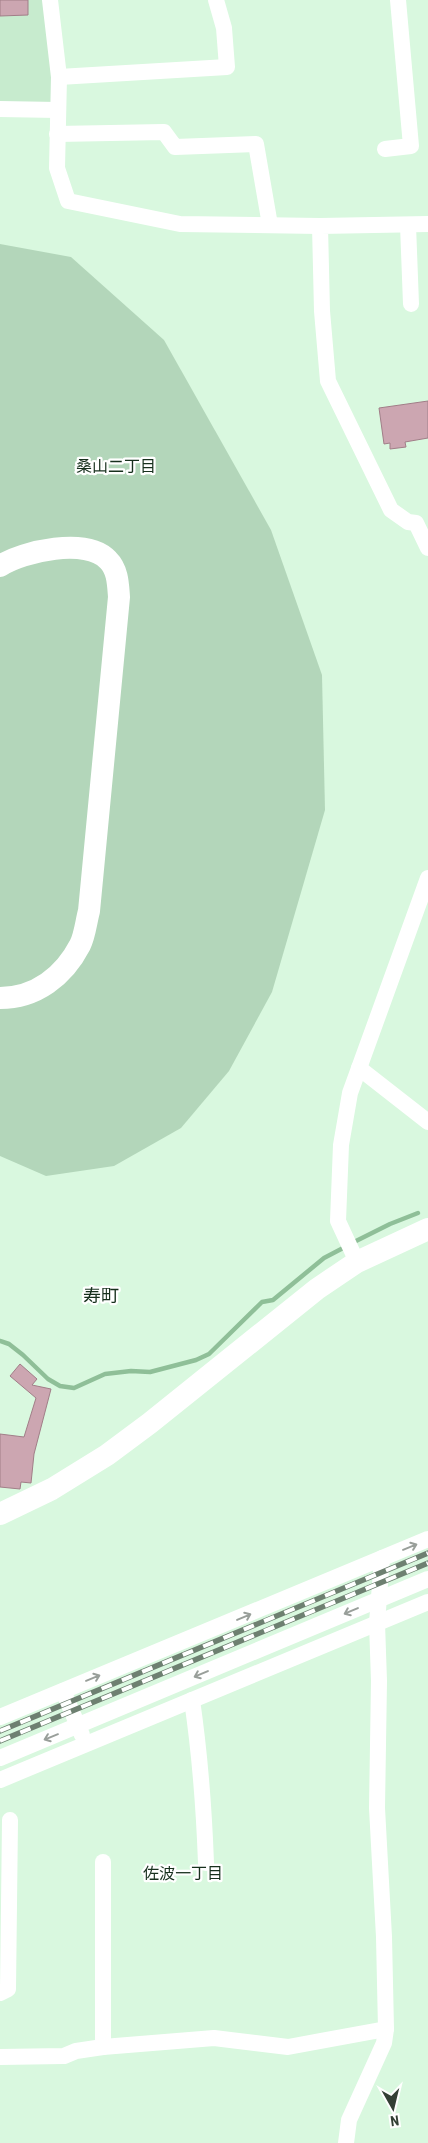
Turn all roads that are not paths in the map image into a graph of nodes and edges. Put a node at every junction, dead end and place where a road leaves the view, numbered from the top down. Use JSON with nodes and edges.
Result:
{"nodes":[{"id":1,"x":50,"y":0,"type":"edge"},
{"id":2,"x":216,"y":0,"type":"edge"},
{"id":3,"x":398,"y":0,"type":"edge"},
{"id":4,"x":58,"y":77,"type":"junction"},
{"id":5,"x":0,"y":109,"type":"edge"},
{"id":6,"x":58,"y":110,"type":"junction"},
{"id":7,"x":57,"y":134,"type":"junction"},
{"id":8,"x":385,"y":149,"type":"dead end"},
{"id":9,"x":428,"y":224,"type":"edge"},
{"id":10,"x":270,"y":225,"type":"junction"},
{"id":11,"x":408,"y":225,"type":"junction"},
{"id":12,"x":320,"y":226,"type":"junction"},
{"id":13,"x":411,"y":304,"type":"dead end"},
{"id":14,"x":428,"y":548,"type":"edge"},
{"id":15,"x":0,"y":566,"type":"edge"},
{"id":16,"x":428,"y":878,"type":"edge"},
{"id":17,"x":0,"y":998,"type":"edge"},
{"id":18,"x":359,"y":1068,"type":"junction"},
{"id":19,"x":428,"y":1122,"type":"edge"},
{"id":20,"x":428,"y":1229,"type":"edge"},
{"id":21,"x":357,"y":1262,"type":"junction"},
{"id":22,"x":0,"y":1514,"type":"edge"},
{"id":23,"x":428,"y":1539,"type":"edge"},
{"id":24,"x":382,"y":1558,"type":"junction"},
{"id":25,"x":428,"y":1578,"type":"edge"},
{"id":26,"x":379,"y":1599,"type":"junction"},
{"id":27,"x":428,"y":1602,"type":"edge"},
{"id":28,"x":377,"y":1623,"type":"junction"},
{"id":29,"x":63,"y":1691,"type":"junction"},
{"id":30,"x":192,"y":1700,"type":"junction"},
{"id":31,"x":0,"y":1717,"type":"edge"},
{"id":32,"x":78,"y":1726,"type":"junction"},
{"id":33,"x":86,"y":1744,"type":"junction"},
{"id":34,"x":0,"y":1758,"type":"edge"},
{"id":35,"x":0,"y":1780,"type":"edge"},
{"id":36,"x":10,"y":1820,"type":"dead end"},
{"id":37,"x":104,"y":1862,"type":"dead end"},
{"id":38,"x":206,"y":1863,"type":"dead end"},
{"id":39,"x":0,"y":1993,"type":"edge"},
{"id":40,"x":386,"y":2029,"type":"junction"},
{"id":41,"x":103,"y":2047,"type":"junction"},
{"id":42,"x":0,"y":2057,"type":"edge"},
{"id":43,"x":346,"y":2143,"type":"edge"}],
"edges":[{"from":1,"to":4,"type":"street"},
{"from":2,"to":4,"type":"street"},
{"from":3,"to":8,"type":"street"},
{"from":4,"to":6,"type":"street"},
{"from":5,"to":6,"type":"street"},
{"from":6,"to":7,"type":"street"},
{"from":7,"to":10,"type":"street"},
{"from":7,"to":10,"type":"street"},
{"from":9,"to":11,"type":"street"},
{"from":10,"to":12,"type":"street"},
{"from":11,"to":12,"type":"street"},
{"from":11,"to":13,"type":"street"},
{"from":12,"to":14,"type":"street"},
{"from":15,"to":17,"type":"street"},
{"from":16,"to":18,"type":"street"},
{"from":18,"to":19,"type":"street"},
{"from":18,"to":21,"type":"street"},
{"from":20,"to":21,"type":"street"},
{"from":21,"to":22,"type":"street"},
{"from":24,"to":23,"type":"street","one_way":true},
{"from":24,"to":26,"type":"street"},
{"from":29,"to":24,"type":"street","one_way":true},
{"from":25,"to":26,"type":"street"},
{"from":26,"to":28,"type":"street"},
{"from":26,"to":32,"type":"street","one_way":true},
{"from":27,"to":28,"type":"street"},
{"from":28,"to":30,"type":"street"},
{"from":28,"to":40,"type":"street"},
{"from":29,"to":31,"type":"street"},
{"from":29,"to":32,"type":"street"},
{"from":30,"to":33,"type":"street"},
{"from":30,"to":38,"type":"street"},
{"from":32,"to":33,"type":"street"},
{"from":32,"to":34,"type":"street","one_way":true},
{"from":33,"to":35,"type":"street"},
{"from":36,"to":39,"type":"street"},
{"from":37,"to":41,"type":"street"},
{"from":40,"to":41,"type":"street"},
{"from":40,"to":43,"type":"street"},
{"from":41,"to":42,"type":"street"}]}
